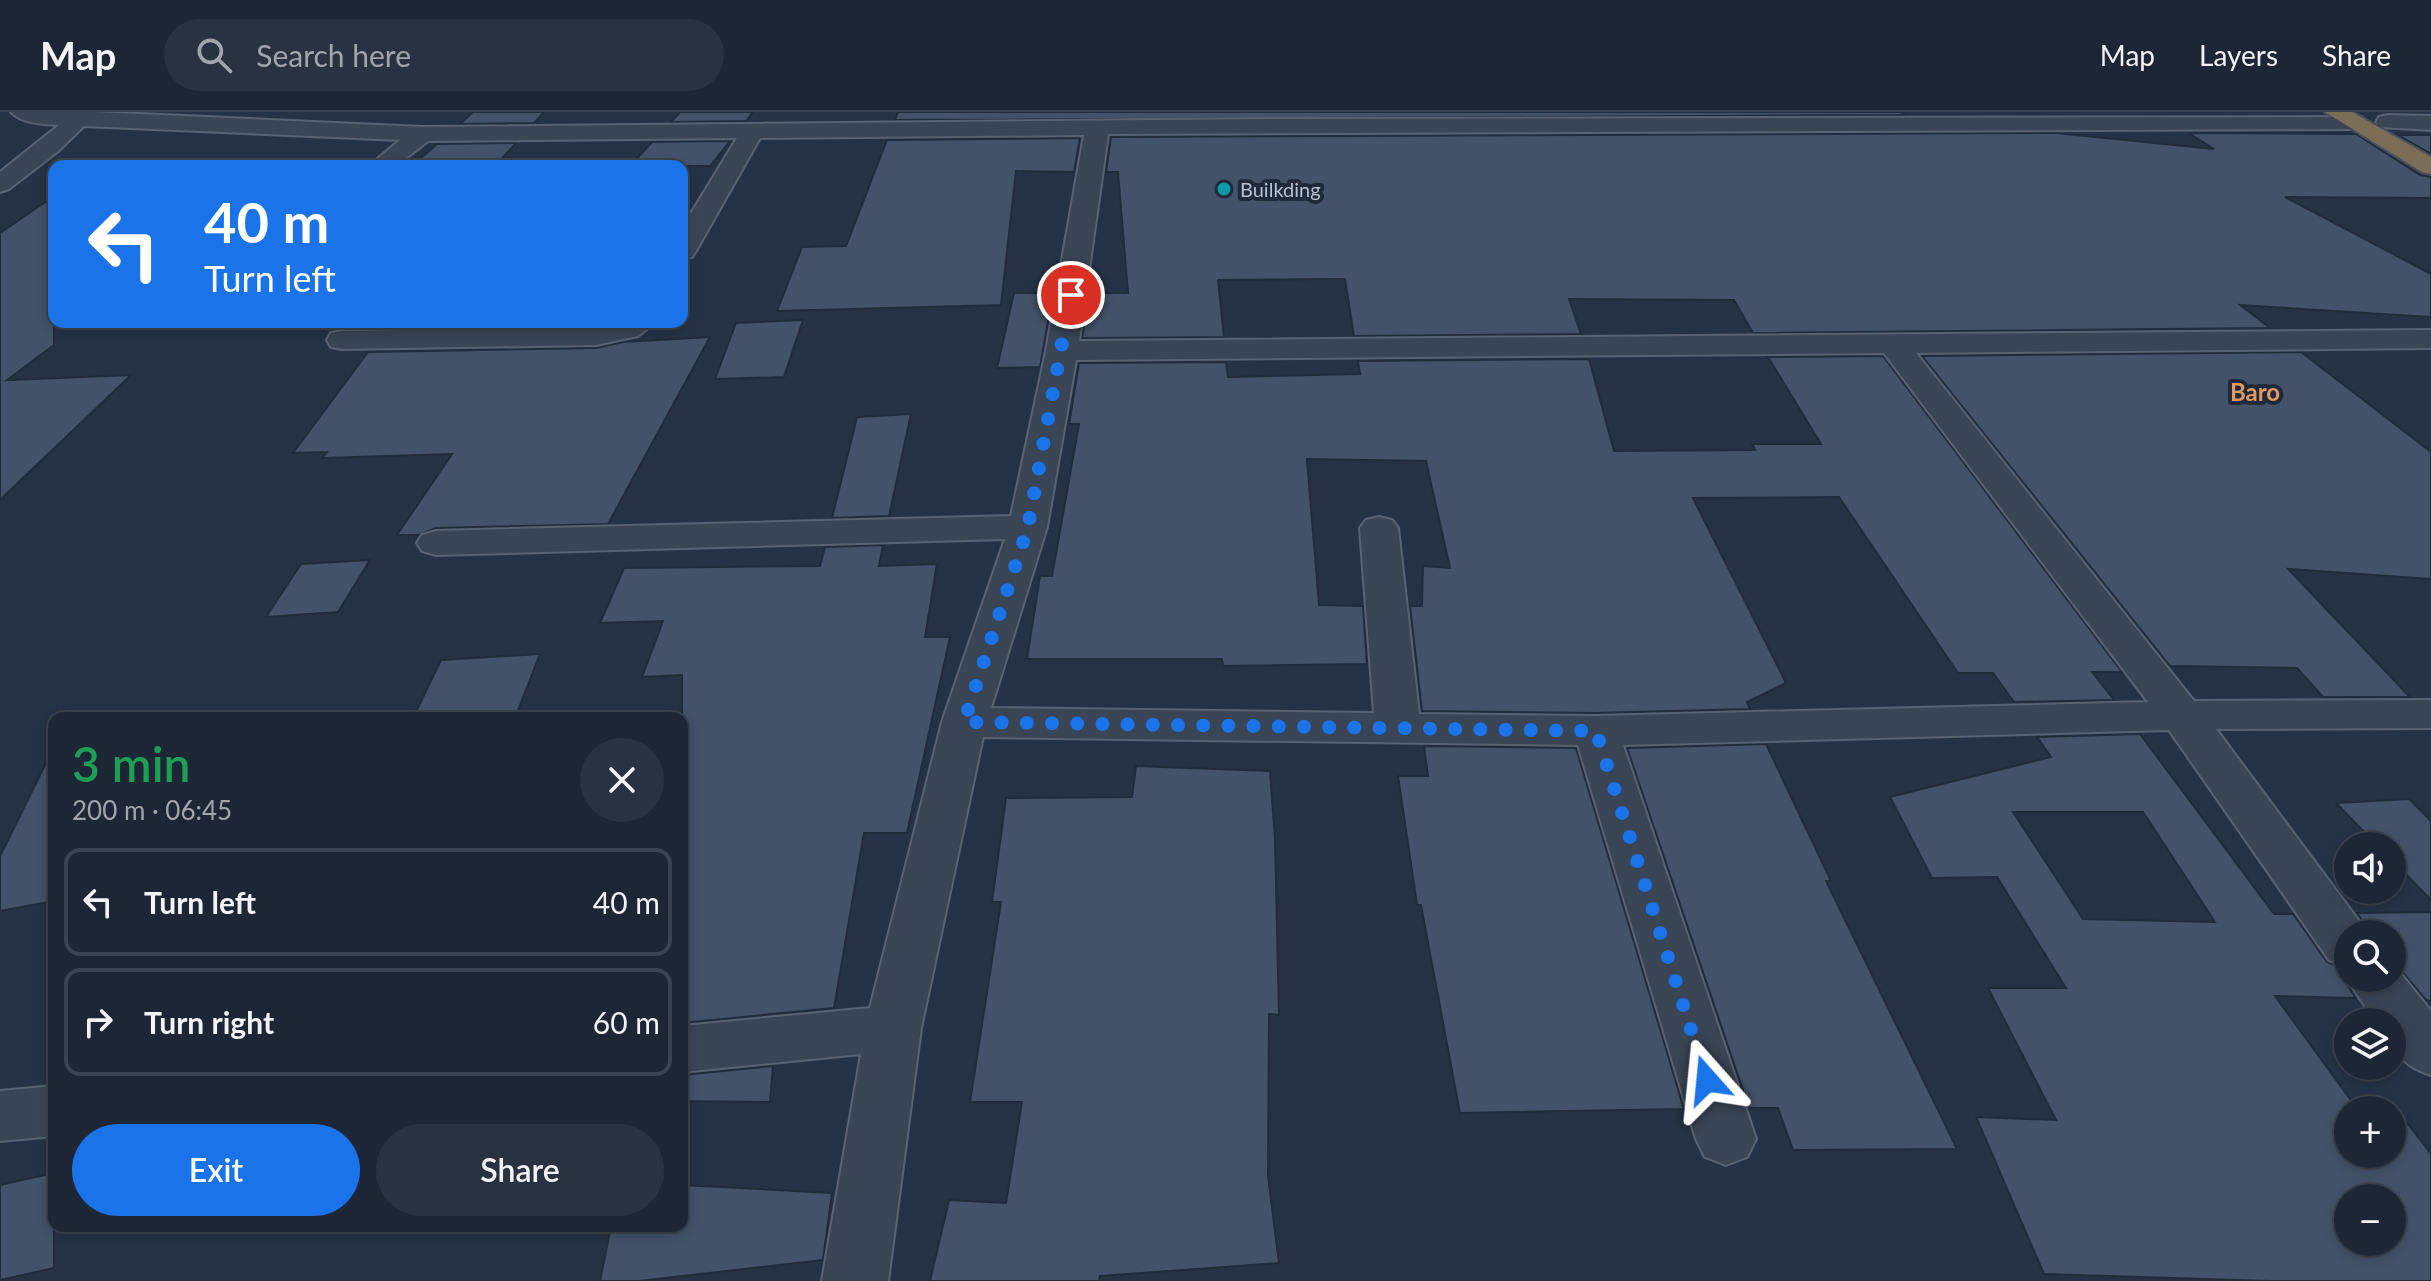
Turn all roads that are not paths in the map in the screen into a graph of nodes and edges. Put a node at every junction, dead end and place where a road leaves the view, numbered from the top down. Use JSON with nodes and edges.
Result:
{"nodes":[{"id":1,"x":22,"y":112,"type":"edge"},
{"id":2,"x":326,"y":112,"type":"edge"},
{"id":3,"x":811,"y":112,"type":"edge"},
{"id":4,"x":81,"y":115,"type":"edge"},
{"id":5,"x":2362,"y":117,"type":"edge"},
{"id":6,"x":1360,"y":119,"type":"edge"},
{"id":7,"x":1693,"y":119,"type":"edge"},
{"id":8,"x":1848,"y":119,"type":"edge"},
{"id":9,"x":2431,"y":123,"type":"edge"},
{"id":10,"x":306,"y":128,"type":"junction"},
{"id":11,"x":1097,"y":128,"type":"junction"},
{"id":12,"x":752,"y":132,"type":"junction"},
{"id":13,"x":795,"y":132,"type":"junction"},
{"id":14,"x":422,"y":134,"type":"junction"},
{"id":15,"x":537,"y":134,"type":"junction"},
{"id":16,"x":2431,"y":145,"type":"edge"},
{"id":17,"x":49,"y":147,"type":"junction"},
{"id":18,"x":511,"y":158,"type":"dead end"},
{"id":19,"x":389,"y":160,"type":"edge"},
{"id":20,"x":0,"y":165,"type":"edge"},
{"id":21,"x":2431,"y":167,"type":"edge"},
{"id":22,"x":0,"y":184,"type":"edge"},
{"id":23,"x":688,"y":241,"type":"edge"},
{"id":24,"x":630,"y":328,"type":"edge"},
{"id":25,"x":2431,"y":339,"type":"edge"},
{"id":26,"x":342,"y":340,"type":"dead end"},
{"id":27,"x":1892,"y":343,"type":"junction"},
{"id":28,"x":1062,"y":351,"type":"junction"},
{"id":29,"x":1028,"y":527,"type":"junction"},
{"id":30,"x":1379,"y":528,"type":"dead end"},
{"id":31,"x":436,"y":543,"type":"dead end"},
{"id":32,"x":2431,"y":714,"type":"edge"},
{"id":33,"x":2182,"y":715,"type":"junction"},
{"id":34,"x":964,"y":722,"type":"junction"},
{"id":35,"x":1398,"y":727,"type":"junction"},
{"id":36,"x":1596,"y":731,"type":"junction"},
{"id":37,"x":2334,"y":927,"type":"edge"},
{"id":38,"x":2384,"y":992,"type":"edge"},
{"id":39,"x":893,"y":1028,"type":"junction"},
{"id":40,"x":688,"y":1048,"type":"edge"},
{"id":41,"x":2431,"y":1052,"type":"edge"},
{"id":42,"x":48,"y":1112,"type":"edge"},
{"id":43,"x":0,"y":1116,"type":"edge"},
{"id":44,"x":1726,"y":1139,"type":"dead end"},
{"id":45,"x":855,"y":1281,"type":"edge"}],
"edges":[{"from":1,"to":4,"type":"street"},
{"from":2,"to":10,"type":"street"},
{"from":3,"to":13,"type":"street"},
{"from":4,"to":10,"type":"street"},
{"from":4,"to":17,"type":"street"},
{"from":5,"to":8,"type":"street"},
{"from":5,"to":9,"type":"street"},
{"from":5,"to":16,"type":"highway"},
{"from":5,"to":21,"type":"highway"},
{"from":6,"to":7,"type":"street"},
{"from":6,"to":11,"type":"street"},
{"from":7,"to":8,"type":"street"},
{"from":10,"to":14,"type":"street"},
{"from":11,"to":13,"type":"street"},
{"from":11,"to":28,"type":"street"},
{"from":12,"to":13,"type":"street"},
{"from":12,"to":15,"type":"street"},
{"from":12,"to":23,"type":"street"},
{"from":14,"to":15,"type":"street"},
{"from":14,"to":19,"type":"street"},
{"from":15,"to":18,"type":"street"},
{"from":17,"to":20,"type":"street"},
{"from":17,"to":22,"type":"street"},
{"from":24,"to":26,"type":"street"},
{"from":25,"to":27,"type":"street"},
{"from":27,"to":28,"type":"street"},
{"from":27,"to":33,"type":"street"},
{"from":28,"to":29,"type":"street"},
{"from":29,"to":31,"type":"street"},
{"from":29,"to":34,"type":"street"},
{"from":30,"to":35,"type":"street"},
{"from":32,"to":33,"type":"street"},
{"from":33,"to":36,"type":"street"},
{"from":33,"to":37,"type":"street"},
{"from":34,"to":35,"type":"street"},
{"from":34,"to":39,"type":"street"},
{"from":35,"to":36,"type":"street"},
{"from":36,"to":44,"type":"street"},
{"from":38,"to":41,"type":"street"},
{"from":39,"to":40,"type":"street"},
{"from":39,"to":45,"type":"street"},
{"from":42,"to":43,"type":"street"}]}
